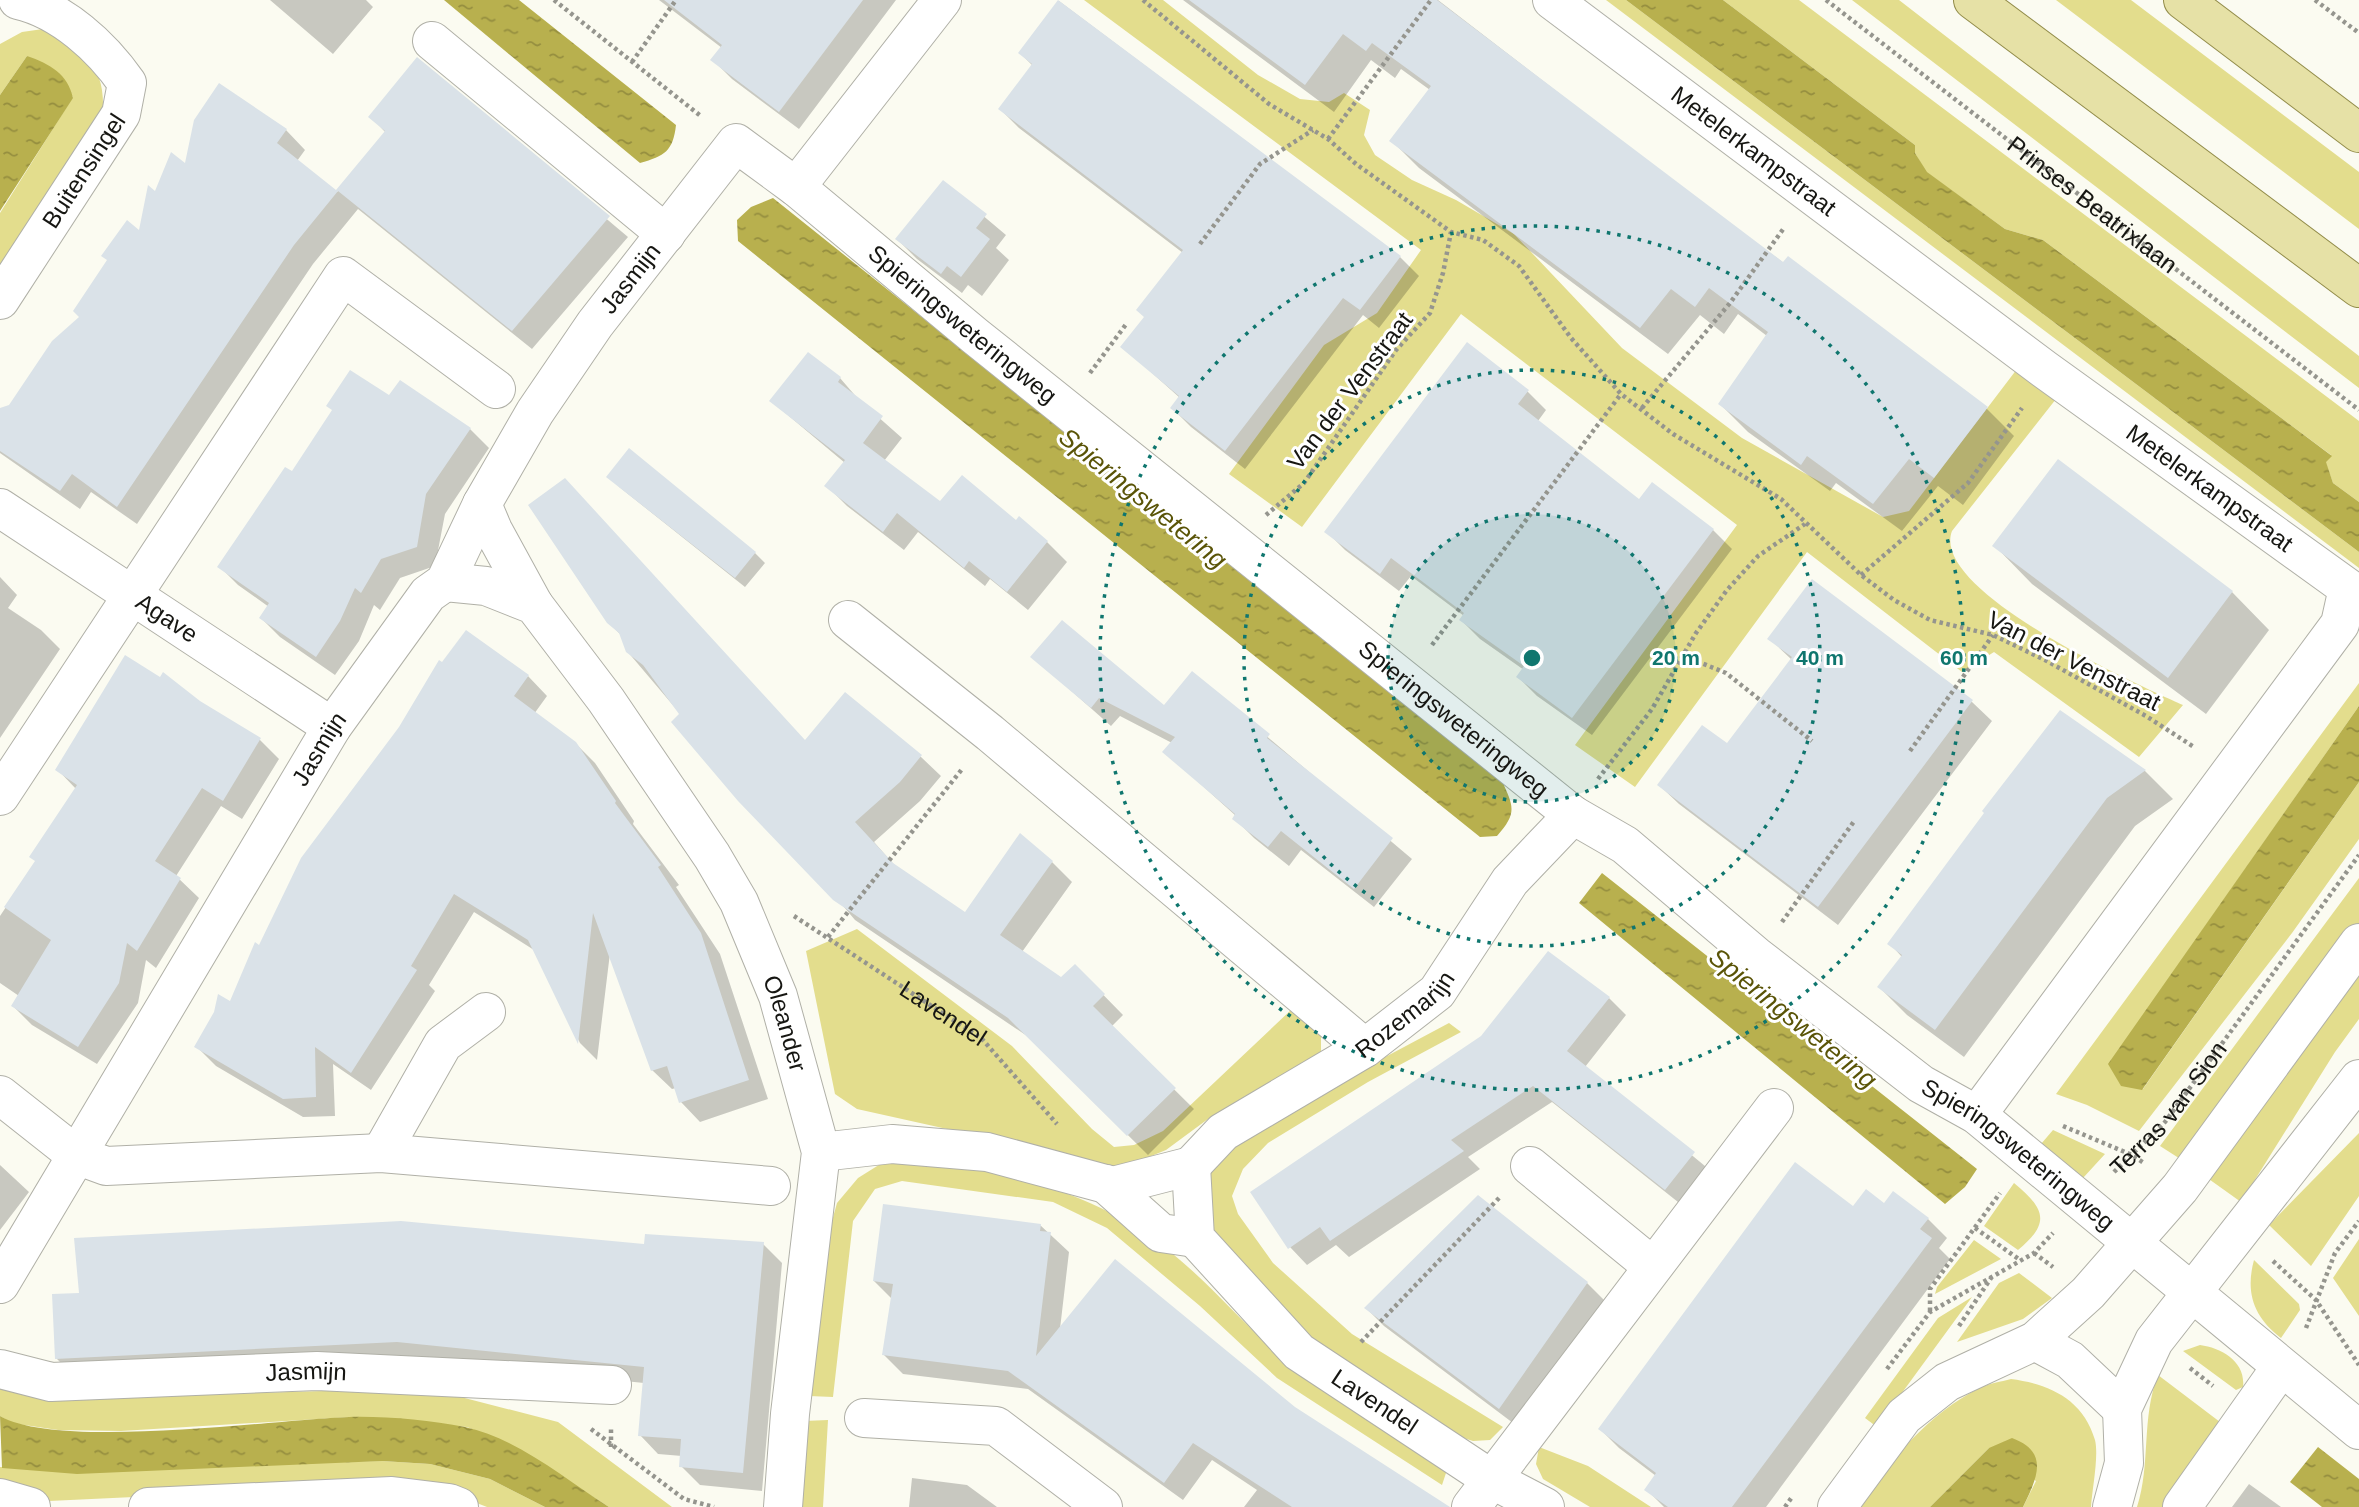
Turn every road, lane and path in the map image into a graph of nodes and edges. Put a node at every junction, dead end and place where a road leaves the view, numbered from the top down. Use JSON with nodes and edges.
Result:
{"nodes":[{"id":1,"x":9,"y":0,"type":"edge"},
{"id":2,"x":18,"y":0,"type":"edge"},
{"id":3,"x":554,"y":0,"type":"edge"},
{"id":4,"x":676,"y":0,"type":"edge"},
{"id":5,"x":943,"y":0,"type":"edge"},
{"id":6,"x":1143,"y":0,"type":"edge"},
{"id":7,"x":1431,"y":0,"type":"edge"},
{"id":8,"x":1552,"y":0,"type":"edge"},
{"id":9,"x":1826,"y":0,"type":"edge"},
{"id":10,"x":1973,"y":0,"type":"edge"},
{"id":11,"x":2183,"y":0,"type":"edge"},
{"id":12,"x":2315,"y":0,"type":"edge"},
{"id":13,"x":0,"y":7,"type":"edge"},
{"id":14,"x":2359,"y":33,"type":"edge"},
{"id":15,"x":432,"y":40,"type":"dead end"},
{"id":16,"x":632,"y":62,"type":"junction"},
{"id":17,"x":1312,"y":130,"type":"junction"},
{"id":18,"x":2359,"y":133,"type":"edge"},
{"id":19,"x":1328,"y":139,"type":"junction"},
{"id":20,"x":736,"y":143,"type":"junction"},
{"id":21,"x":796,"y":187,"type":"junction"},
{"id":22,"x":1811,"y":191,"type":"junction"},
{"id":23,"x":1451,"y":232,"type":"junction"},
{"id":24,"x":666,"y":234,"type":"junction"},
{"id":25,"x":1200,"y":244,"type":"dead end"},
{"id":26,"x":2359,"y":288,"type":"edge"},
{"id":27,"x":0,"y":300,"type":"edge"},
{"id":28,"x":1127,"y":323,"type":"dead end"},
{"id":29,"x":2045,"y":369,"type":"junction"},
{"id":30,"x":496,"y":389,"type":"dead end"},
{"id":31,"x":1620,"y":394,"type":"junction"},
{"id":32,"x":1065,"y":408,"type":"junction"},
{"id":33,"x":1642,"y":408,"type":"junction"},
{"id":34,"x":2359,"y":410,"type":"edge"},
{"id":35,"x":482,"y":504,"type":"junction"},
{"id":36,"x":0,"y":508,"type":"edge"},
{"id":37,"x":1805,"y":524,"type":"junction"},
{"id":38,"x":1233,"y":543,"type":"junction"},
{"id":39,"x":1861,"y":575,"type":"junction"},
{"id":40,"x":445,"y":582,"type":"junction"},
{"id":41,"x":132,"y":595,"type":"junction"},
{"id":42,"x":534,"y":605,"type":"junction"},
{"id":43,"x":848,"y":620,"type":"dead end"},
{"id":44,"x":1993,"y":635,"type":"junction"},
{"id":45,"x":1684,"y":656,"type":"junction"},
{"id":46,"x":1405,"y":681,"type":"junction"},
{"id":47,"x":332,"y":727,"type":"junction"},
{"id":48,"x":990,"y":733,"type":"junction"},
{"id":49,"x":1812,"y":740,"type":"dead end"},
{"id":50,"x":1910,"y":751,"type":"dead end"},
{"id":51,"x":2226,"y":775,"type":"junction"},
{"id":52,"x":0,"y":796,"type":"edge"},
{"id":53,"x":1573,"y":815,"type":"junction"},
{"id":54,"x":1855,"y":820,"type":"dead end"},
{"id":55,"x":2359,"y":855,"type":"edge"},
{"id":56,"x":739,"y":902,"type":"junction"},
{"id":57,"x":828,"y":937,"type":"junction"},
{"id":58,"x":2359,"y":943,"type":"edge"},
{"id":59,"x":1756,"y":956,"type":"junction"},
{"id":60,"x":486,"y":1012,"type":"dead end"},
{"id":61,"x":1365,"y":1048,"type":"junction"},
{"id":62,"x":2359,"y":1079,"type":"edge"},
{"id":63,"x":0,"y":1095,"type":"edge"},
{"id":64,"x":1774,"y":1108,"type":"dead end"},
{"id":65,"x":1977,"y":1115,"type":"junction"},
{"id":66,"x":1059,"y":1126,"type":"dead end"},
{"id":67,"x":821,"y":1152,"type":"junction"},
{"id":68,"x":382,"y":1153,"type":"junction"},
{"id":69,"x":76,"y":1155,"type":"junction"},
{"id":70,"x":2026,"y":1158,"type":"junction"},
{"id":71,"x":1191,"y":1166,"type":"junction"},
{"id":72,"x":1530,"y":1166,"type":"joint"},
{"id":73,"x":1106,"y":1184,"type":"junction"},
{"id":74,"x":771,"y":1186,"type":"dead end"},
{"id":75,"x":2082,"y":1203,"type":"junction"},
{"id":76,"x":2359,"y":1221,"type":"edge"},
{"id":77,"x":1975,"y":1228,"type":"junction"},
{"id":78,"x":1195,"y":1238,"type":"junction"},
{"id":79,"x":2131,"y":1243,"type":"junction"},
{"id":80,"x":2020,"y":1260,"type":"junction"},
{"id":81,"x":1651,"y":1266,"type":"junction"},
{"id":82,"x":0,"y":1284,"type":"edge"},
{"id":83,"x":2192,"y":1294,"type":"junction"},
{"id":84,"x":2035,"y":1341,"type":"junction"},
{"id":85,"x":2281,"y":1367,"type":"junction"},
{"id":86,"x":0,"y":1369,"type":"edge"},
{"id":87,"x":1332,"y":1374,"type":"junction"},
{"id":88,"x":612,"y":1385,"type":"dead end"},
{"id":89,"x":2122,"y":1409,"type":"junction"},
{"id":90,"x":864,"y":1418,"type":"dead end"},
{"id":91,"x":583,"y":1422,"type":"dead end"},
{"id":92,"x":2359,"y":1430,"type":"edge"},
{"id":93,"x":1481,"y":1493,"type":"edge"},
{"id":94,"x":0,"y":1498,"type":"edge"},
{"id":95,"x":684,"y":1499,"type":"junction"},
{"id":96,"x":31,"y":1507,"type":"edge"},
{"id":97,"x":148,"y":1507,"type":"edge"},
{"id":98,"x":459,"y":1507,"type":"edge"},
{"id":99,"x":698,"y":1507,"type":"edge"},
{"id":100,"x":714,"y":1507,"type":"edge"},
{"id":101,"x":783,"y":1507,"type":"edge"},
{"id":102,"x":1103,"y":1507,"type":"edge"},
{"id":103,"x":1545,"y":1507,"type":"edge"},
{"id":104,"x":1837,"y":1507,"type":"edge"},
{"id":105,"x":2112,"y":1507,"type":"edge"},
{"id":106,"x":2182,"y":1507,"type":"edge"}],
"edges":[{"from":1,"to":13,"type":"street"},
{"from":2,"to":27,"type":"street","name":"Buitensingel"},
{"from":3,"to":16,"type":"path"},
{"from":4,"to":16,"type":"path"},
{"from":5,"to":21,"type":"street"},
{"from":6,"to":17,"type":"path","name":"Van der Venstraat"},
{"from":7,"to":19,"type":"path"},
{"from":8,"to":22,"type":"street","name":"Metelerkampstraat"},
{"from":9,"to":34,"type":"path","name":"Prinses Beatrixlaan"},
{"from":10,"to":26,"type":"main road"},
{"from":11,"to":18,"type":"main road"},
{"from":12,"to":14,"type":"path"},
{"from":15,"to":24,"type":"street","name":"Jasmijn"},
{"from":16,"to":20,"type":"path"},
{"from":17,"to":19,"type":"path","name":"Van der Venstraat"},
{"from":17,"to":25,"type":"path"},
{"from":19,"to":23,"type":"path","name":"Van der Venstraat"},
{"from":20,"to":21,"type":"street","name":"Spieringsweteringweg"},
{"from":20,"to":24,"type":"street","name":"Jasmijn"},
{"from":21,"to":32,"type":"street","name":"Spieringsweteringweg"},
{"from":22,"to":29,"type":"street","name":"Metelerkampstraat"},
{"from":22,"to":33,"type":"path"},
{"from":23,"to":31,"type":"path","name":"Van der Venstraat"},
{"from":23,"to":38,"type":"path","name":"Van der Venstraat"},
{"from":24,"to":35,"type":"street","name":"Jasmijn"},
{"from":28,"to":32,"type":"path"},
{"from":29,"to":39,"type":"path"},
{"from":29,"to":51,"type":"street","name":"Metelerkampstraat"},
{"from":30,"to":41,"type":"street"},
{"from":31,"to":33,"type":"path","name":"Van der Venstraat"},
{"from":31,"to":46,"type":"path"},
{"from":32,"to":38,"type":"street","name":"Spieringsweteringweg"},
{"from":33,"to":37,"type":"path","name":"Van der Venstraat"},
{"from":35,"to":40,"type":"street","name":"Jasmijn"},
{"from":35,"to":42,"type":"street","name":"Oleander"},
{"from":36,"to":41,"type":"street","name":"Agave"},
{"from":37,"to":39,"type":"path","name":"Van der Venstraat"},
{"from":37,"to":45,"type":"path"},
{"from":38,"to":46,"type":"street","name":"Spieringsweteringweg"},
{"from":39,"to":44,"type":"path","name":"Van der Venstraat"},
{"from":40,"to":42,"type":"street"},
{"from":40,"to":47,"type":"street","name":"Jasmijn"},
{"from":41,"to":47,"type":"street","name":"Agave"},
{"from":41,"to":52,"type":"street"},
{"from":42,"to":56,"type":"street","name":"Oleander"},
{"from":43,"to":48,"type":"street"},
{"from":44,"to":50,"type":"path"},
{"from":44,"to":51,"type":"path","name":"Van der Venstraat"},
{"from":45,"to":49,"type":"path"},
{"from":45,"to":53,"type":"path"},
{"from":46,"to":53,"type":"street","name":"Spieringsweteringweg"},
{"from":47,"to":69,"type":"street","name":"Jasmijn"},
{"from":48,"to":57,"type":"path"},
{"from":48,"to":61,"type":"street"},
{"from":51,"to":65,"type":"street","name":"Metelerkampstraat"},
{"from":53,"to":59,"type":"street","name":"Spieringsweteringweg"},
{"from":53,"to":61,"type":"street","name":"Rozemarijn"},
{"from":54,"to":59,"type":"path"},
{"from":55,"to":75,"type":"path","name":"Terras van Sion"},
{"from":56,"to":57,"type":"path","name":"Lavendel"},
{"from":56,"to":67,"type":"street","name":"Oleander"},
{"from":57,"to":66,"type":"path","name":"Lavendel"},
{"from":58,"to":79,"type":"street"},
{"from":59,"to":65,"type":"street","name":"Spieringsweteringweg"},
{"from":60,"to":68,"type":"street"},
{"from":61,"to":71,"type":"street","name":"Rozemarijn"},
{"from":62,"to":83,"type":"street"},
{"from":63,"to":69,"type":"street"},
{"from":64,"to":81,"type":"street"},
{"from":65,"to":70,"type":"street","name":"Spieringsweteringweg"},
{"from":67,"to":73,"type":"street"},
{"from":67,"to":101,"type":"street","name":"Oleander"},
{"from":68,"to":69,"type":"street"},
{"from":68,"to":74,"type":"street"},
{"from":69,"to":82,"type":"street","name":"Jasmijn"},
{"from":70,"to":75,"type":"street","name":"Spieringsweteringweg"},
{"from":70,"to":77,"type":"path"},
{"from":71,"to":73,"type":"street"},
{"from":71,"to":78,"type":"street"},
{"from":72,"to":81,"type":"street"},
{"from":72,"to":87,"type":"path"},
{"from":73,"to":78,"type":"street"},
{"from":75,"to":79,"type":"street","name":"Spieringsweteringweg"},
{"from":75,"to":80,"type":"path","name":"Terras van Sion"},
{"from":76,"to":85,"type":"path"},
{"from":77,"to":80,"type":"path"},
{"from":77,"to":80,"type":"path","name":"Terras van Sion"},
{"from":78,"to":87,"type":"street","name":"Lavendel"},
{"from":79,"to":83,"type":"street","name":"Spieringsweteringweg"},
{"from":79,"to":84,"type":"street"},
{"from":81,"to":93,"type":"street"},
{"from":83,"to":85,"type":"street","name":"Spieringsweteringweg"},
{"from":83,"to":89,"type":"street"},
{"from":84,"to":89,"type":"street"},
{"from":84,"to":104,"type":"street"},
{"from":85,"to":92,"type":"street","name":"Spieringsweteringweg"},
{"from":85,"to":106,"type":"street"},
{"from":86,"to":88,"type":"street","name":"Jasmijn"},
{"from":87,"to":93,"type":"street","name":"Lavendel"},
{"from":89,"to":105,"type":"street"},
{"from":90,"to":102,"type":"street"},
{"from":91,"to":95,"type":"path"},
{"from":93,"to":103,"type":"street","name":"Lavendel"},
{"from":94,"to":96,"type":"street"},
{"from":95,"to":99,"type":"path"},
{"from":95,"to":100,"type":"path"},
{"from":97,"to":98,"type":"street"}]}
